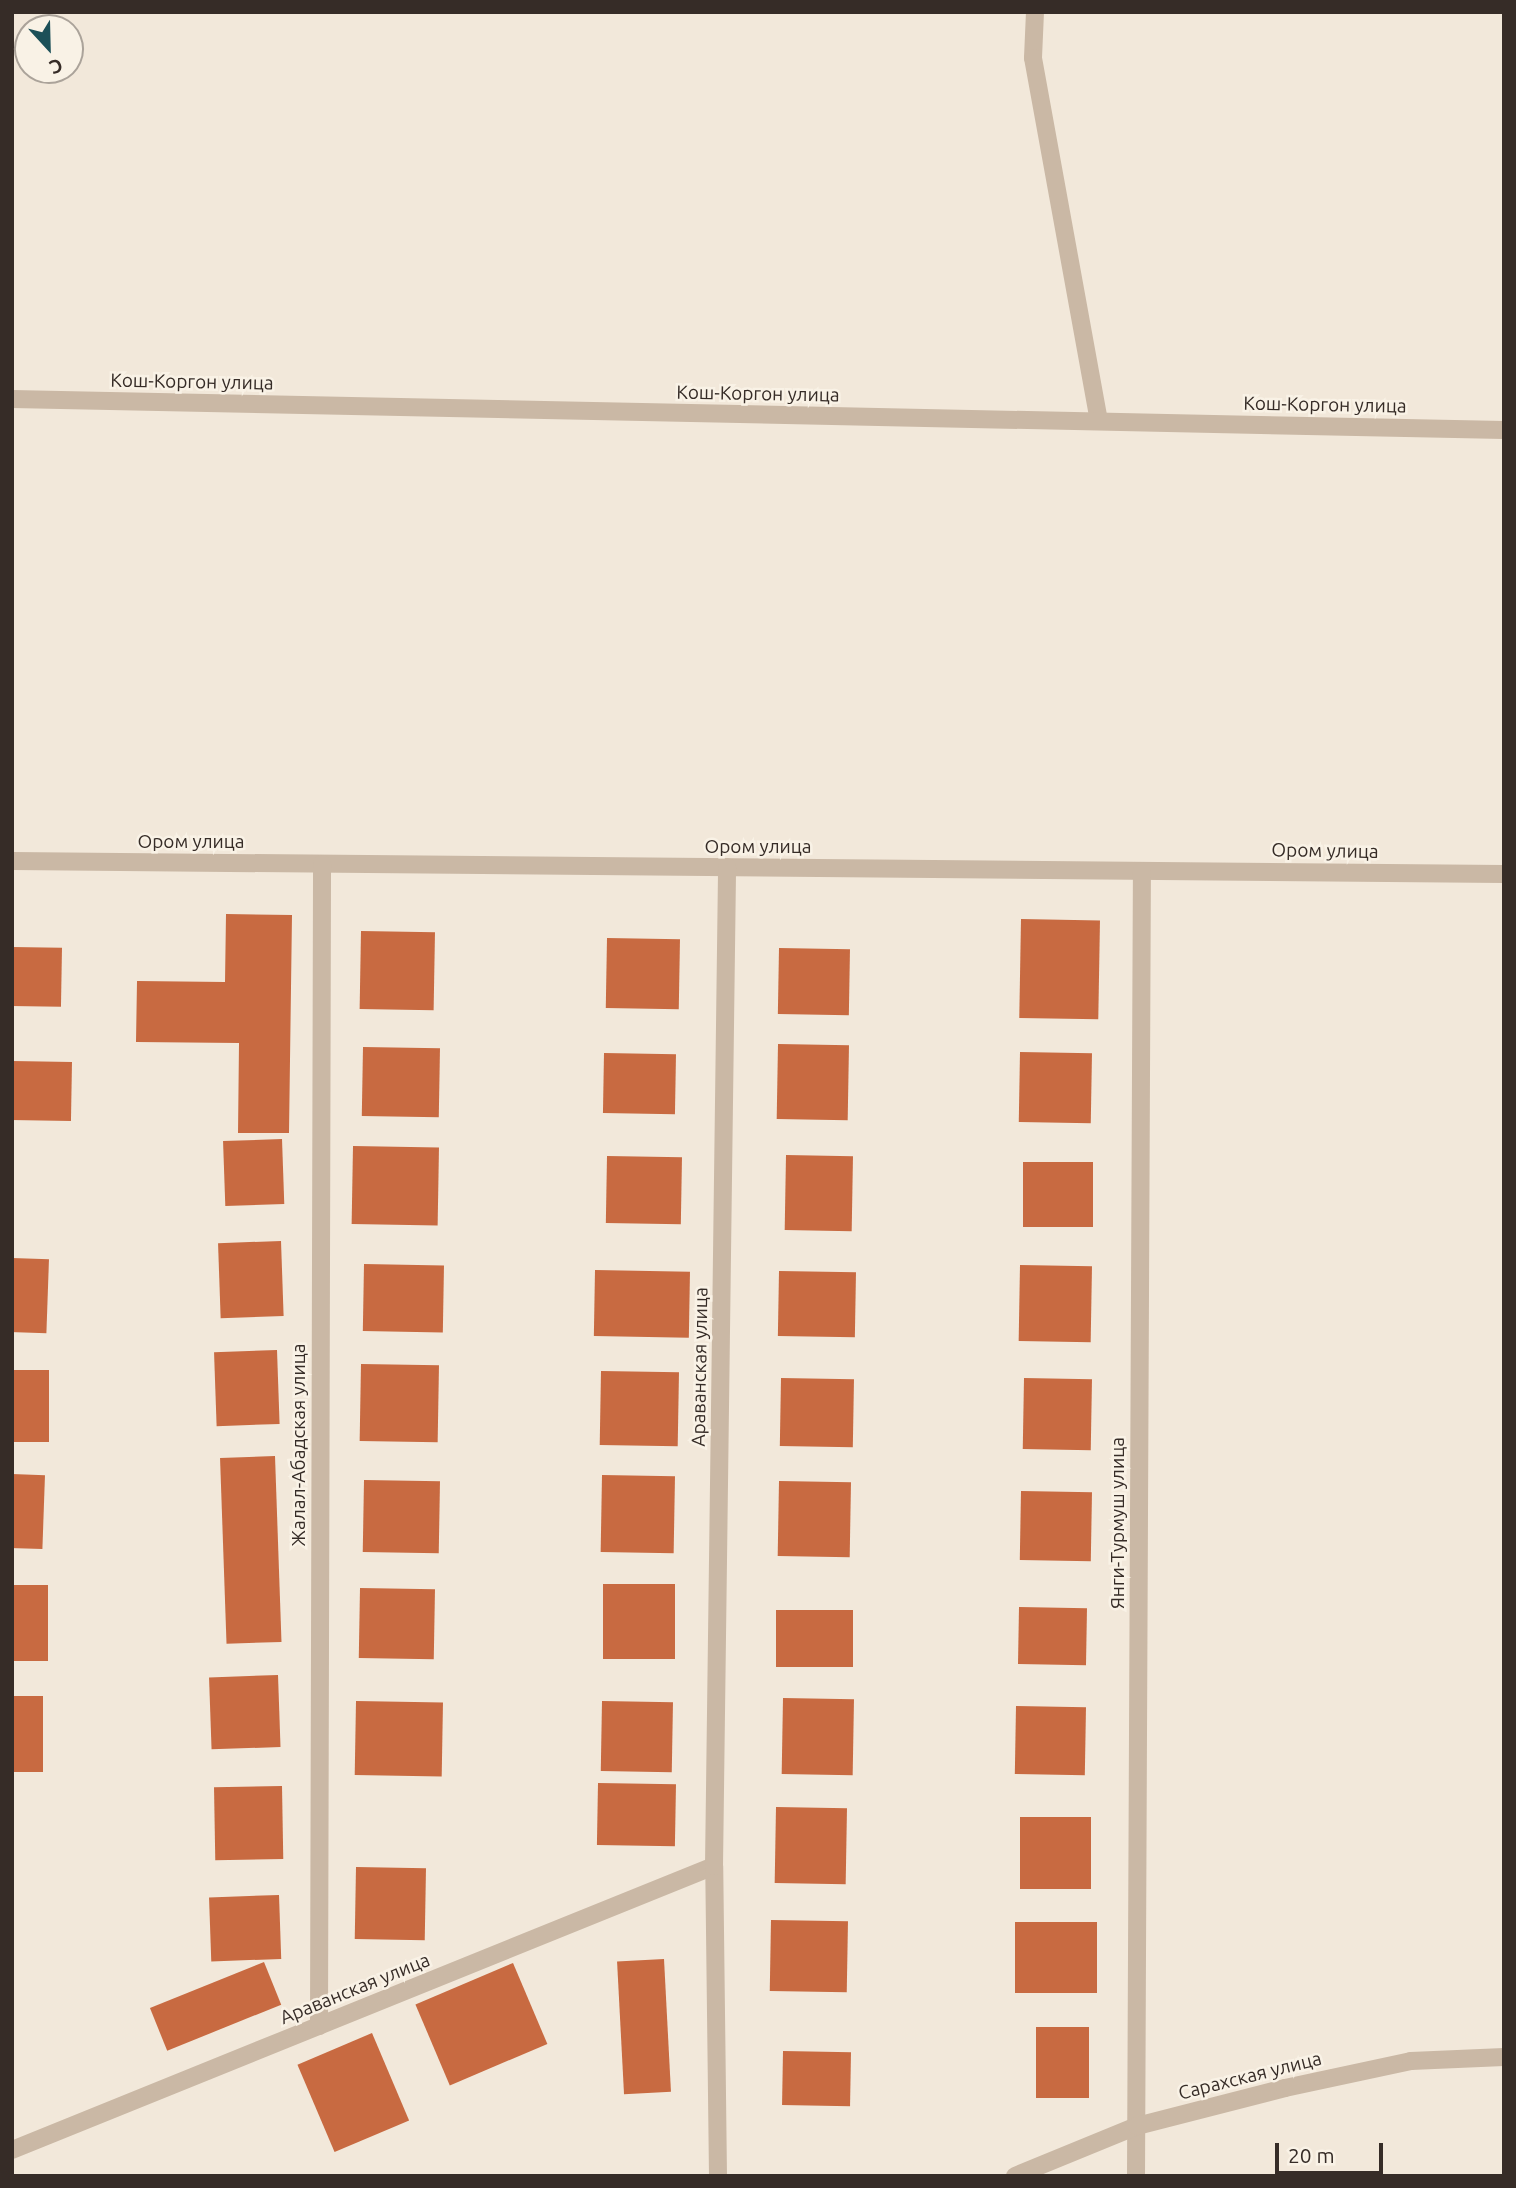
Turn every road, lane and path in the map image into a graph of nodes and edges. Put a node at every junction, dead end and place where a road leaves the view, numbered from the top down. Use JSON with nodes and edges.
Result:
{"nodes":[{"id":1,"x":1035,"y":12,"type":"edge"},
{"id":2,"x":12,"y":399,"type":"edge"},
{"id":3,"x":1099,"y":421,"type":"junction"},
{"id":4,"x":1504,"y":430,"type":"edge"},
{"id":5,"x":12,"y":861,"type":"edge"},
{"id":6,"x":322,"y":864,"type":"junction"},
{"id":7,"x":727,"y":867,"type":"junction"},
{"id":8,"x":1142,"y":871,"type":"junction"},
{"id":9,"x":1504,"y":874,"type":"edge"},
{"id":10,"x":714,"y":1866,"type":"junction"},
{"id":11,"x":319,"y":2026,"type":"junction"},
{"id":12,"x":1504,"y":2057,"type":"edge"},
{"id":13,"x":1137,"y":2126,"type":"junction"},
{"id":14,"x":12,"y":2150,"type":"edge"},
{"id":15,"x":719,"y":2176,"type":"edge"},
{"id":16,"x":1015,"y":2176,"type":"edge"},
{"id":17,"x":1136,"y":2176,"type":"edge"}],
"edges":[{"from":1,"to":3,"type":"street"},
{"from":2,"to":3,"type":"street","name":"Кош-Коргон улица"},
{"from":3,"to":4,"type":"street","name":"Кош-Коргон улица"},
{"from":5,"to":6,"type":"street","name":"Ором улица"},
{"from":6,"to":7,"type":"street","name":"Ором улица"},
{"from":6,"to":11,"type":"street","name":"Жалал-Абадская улица"},
{"from":7,"to":8,"type":"street","name":"Ором улица"},
{"from":7,"to":10,"type":"street","name":"Араванская улица"},
{"from":8,"to":9,"type":"street","name":"Ором улица"},
{"from":8,"to":13,"type":"street","name":"Янги-Турмуш улица"},
{"from":10,"to":11,"type":"street","name":"Араванская улица"},
{"from":10,"to":15,"type":"street","name":"Араванская улица"},
{"from":11,"to":14,"type":"street","name":"Араванская улица"},
{"from":12,"to":13,"type":"street","name":"Сарахская улица"},
{"from":13,"to":16,"type":"street","name":"Сарахская улица"},
{"from":13,"to":17,"type":"street","name":"Янги-Турмуш улица"}]}
